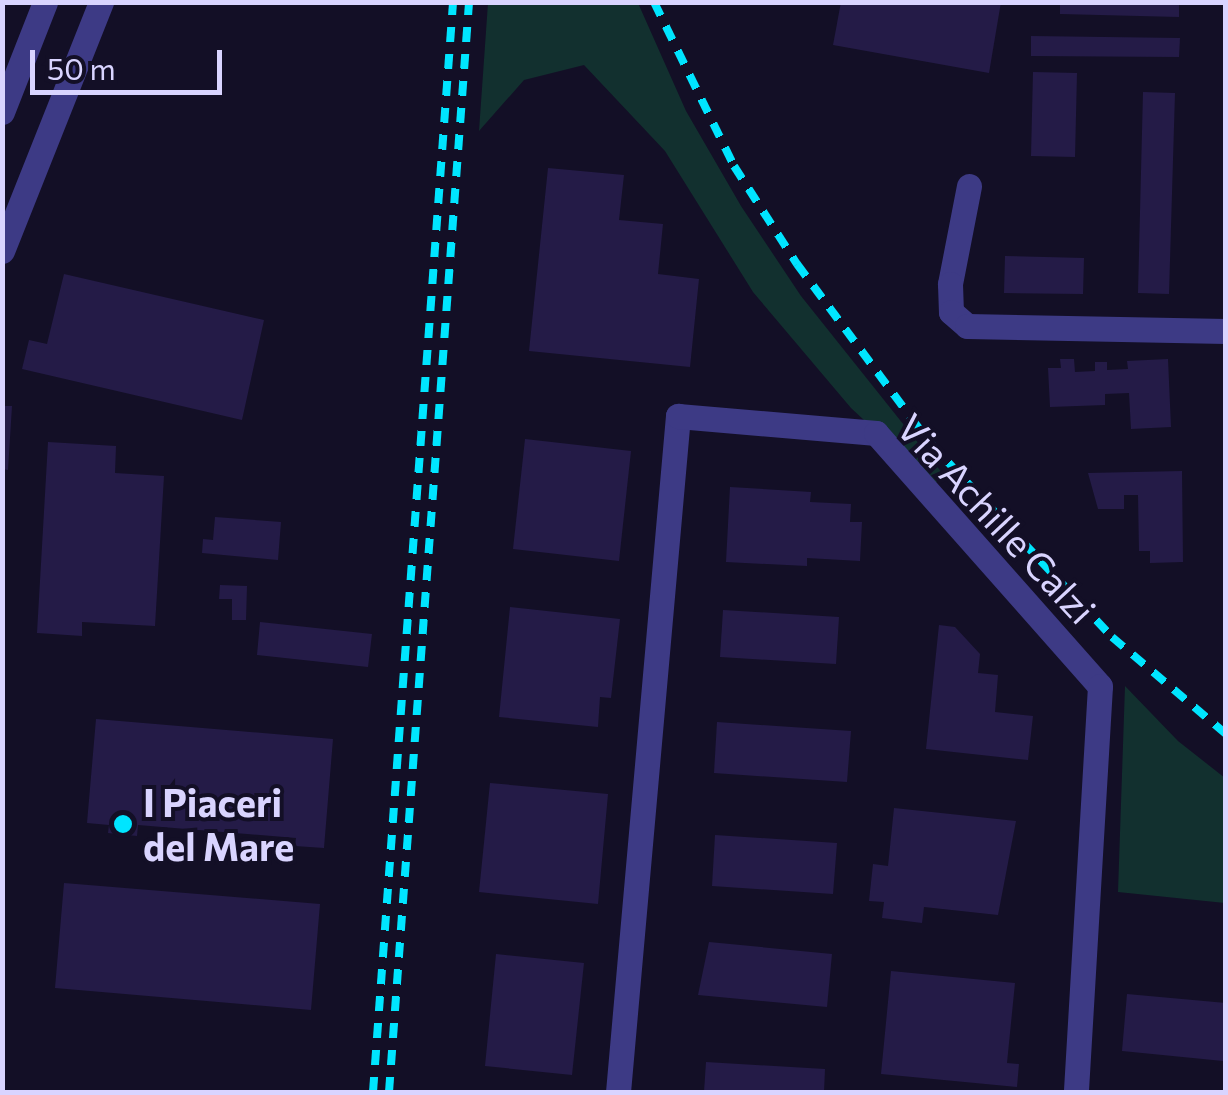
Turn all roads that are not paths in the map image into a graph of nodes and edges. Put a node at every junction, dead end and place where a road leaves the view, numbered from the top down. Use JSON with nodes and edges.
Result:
{"nodes":[{"id":1,"x":45,"y":2,"type":"edge"},
{"id":2,"x":101,"y":2,"type":"edge"},
{"id":3,"x":2,"y":112,"type":"edge"},
{"id":4,"x":969,"y":186,"type":"dead end"},
{"id":5,"x":8,"y":221,"type":"edge"},
{"id":6,"x":2,"y":251,"type":"edge"},
{"id":7,"x":1226,"y":331,"type":"edge"},
{"id":8,"x":618,"y":1092,"type":"edge"},
{"id":9,"x":1076,"y":1092,"type":"edge"}],
"edges":[{"from":1,"to":3,"type":"street"},
{"from":2,"to":5,"type":"street"},
{"from":4,"to":7,"type":"street"},
{"from":5,"to":6,"type":"street"},
{"from":8,"to":9,"type":"street","name":"Via Achille Calzi"}]}
